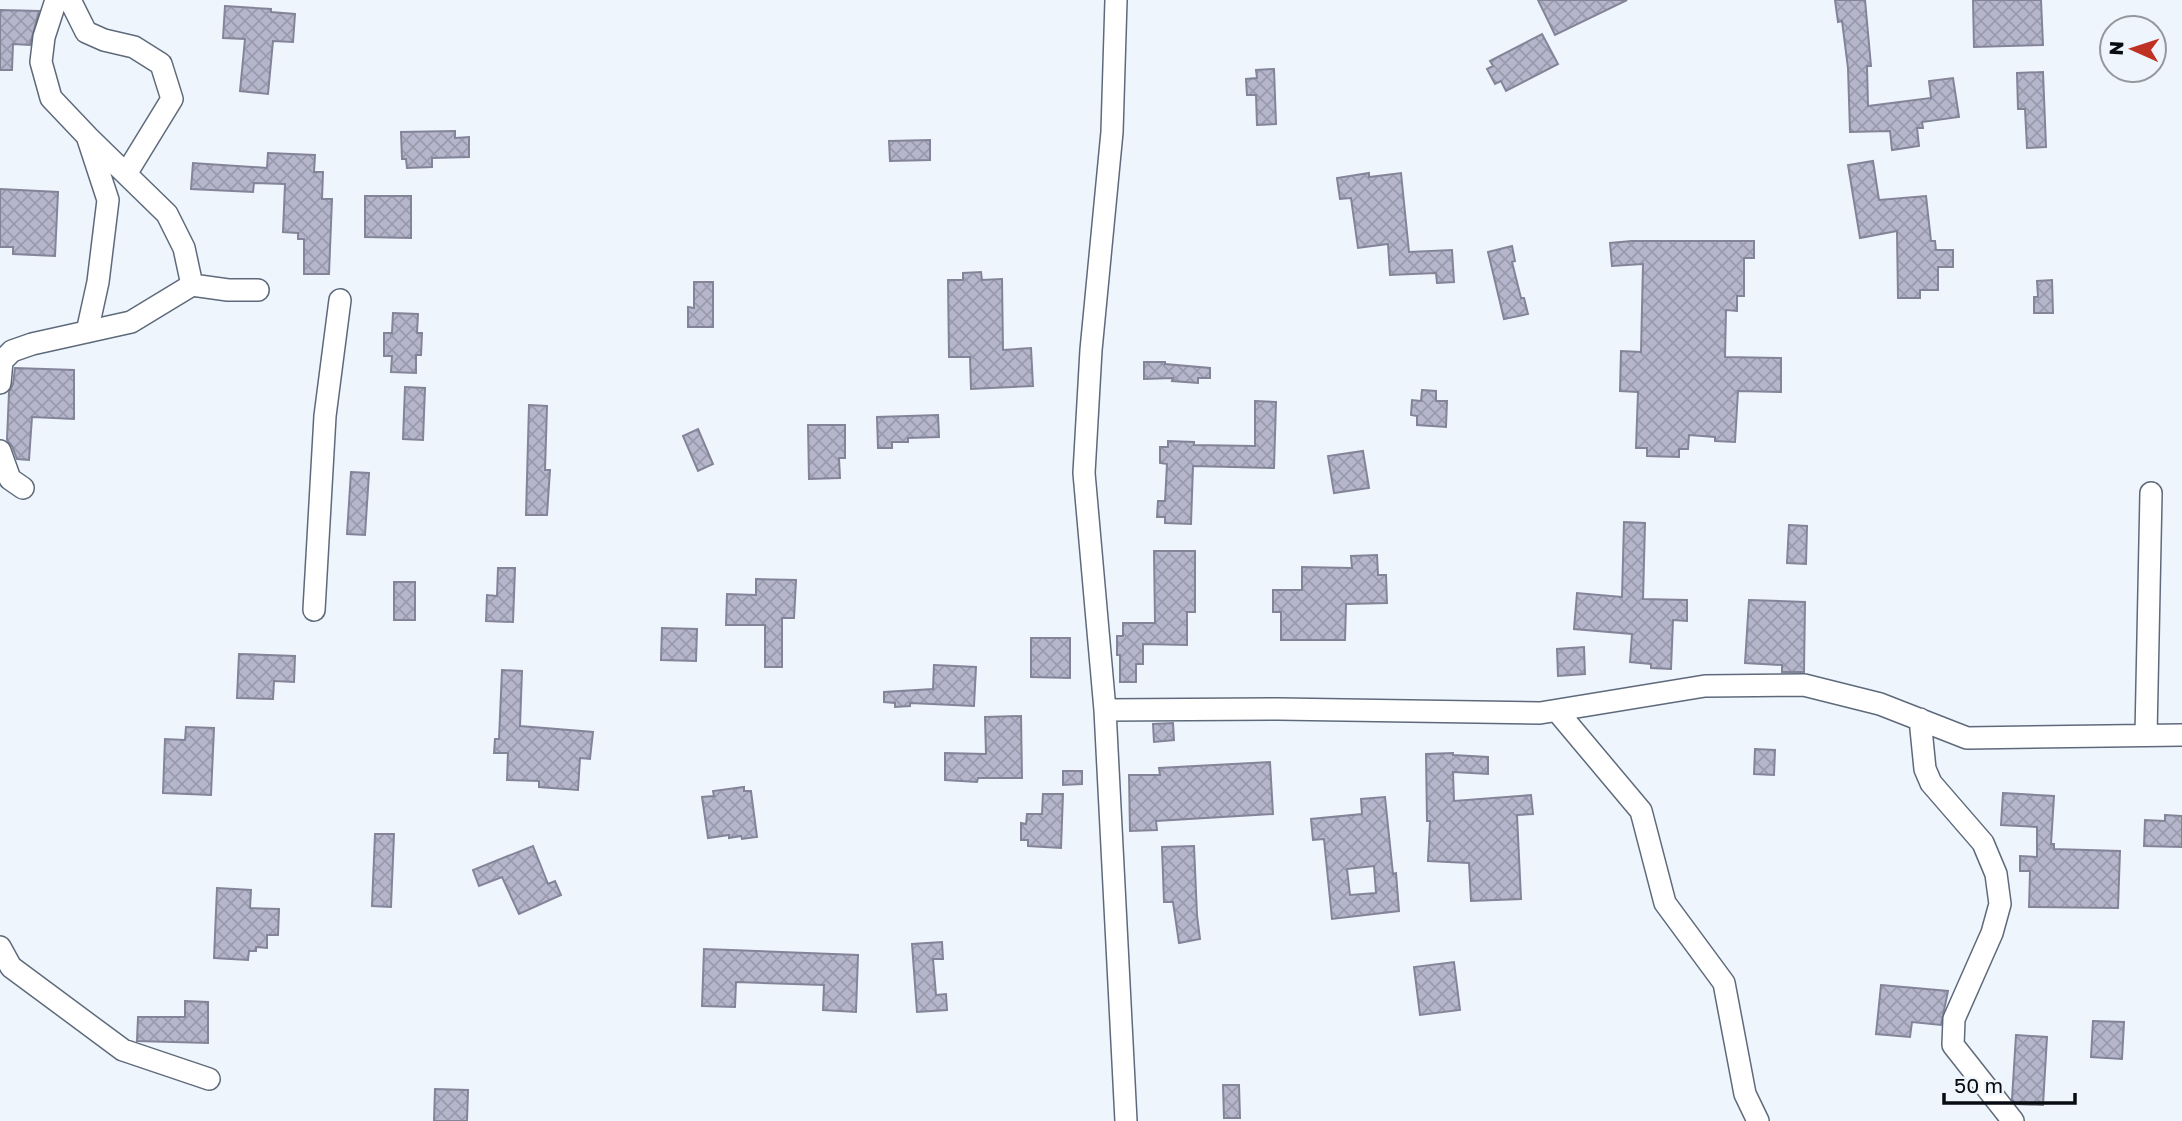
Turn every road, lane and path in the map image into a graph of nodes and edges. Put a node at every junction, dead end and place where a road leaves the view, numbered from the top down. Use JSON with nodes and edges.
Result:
{"nodes":[{"id":1,"x":56,"y":0,"type":"edge"},
{"id":2,"x":70,"y":0,"type":"edge"},
{"id":3,"x":1116,"y":0,"type":"edge"},
{"id":4,"x":88,"y":137,"type":"junction"},
{"id":5,"x":126,"y":174,"type":"junction"},
{"id":6,"x":192,"y":285,"type":"junction"},
{"id":7,"x":258,"y":290,"type":"dead end"},
{"id":8,"x":340,"y":300,"type":"dead end"},
{"id":9,"x":87,"y":332,"type":"junction"},
{"id":10,"x":0,"y":383,"type":"edge"},
{"id":11,"x":0,"y":451,"type":"edge"},
{"id":12,"x":23,"y":488,"type":"dead end"},
{"id":13,"x":2151,"y":493,"type":"dead end"},
{"id":14,"x":314,"y":610,"type":"dead end"},
{"id":15,"x":1105,"y":710,"type":"junction"},
{"id":16,"x":1557,"y":711,"type":"junction"},
{"id":17,"x":1920,"y":719,"type":"junction"},
{"id":18,"x":2146,"y":735,"type":"junction"},
{"id":19,"x":2182,"y":736,"type":"edge"},
{"id":20,"x":0,"y":947,"type":"edge"},
{"id":21,"x":209,"y":1079,"type":"dead end"},
{"id":22,"x":1126,"y":1121,"type":"edge"},
{"id":23,"x":1758,"y":1121,"type":"edge"},
{"id":24,"x":2013,"y":1121,"type":"edge"}],
"edges":[{"from":1,"to":4,"type":"street"},
{"from":2,"to":5,"type":"street"},
{"from":3,"to":15,"type":"street"},
{"from":4,"to":5,"type":"street"},
{"from":4,"to":9,"type":"street"},
{"from":5,"to":6,"type":"street"},
{"from":6,"to":7,"type":"street"},
{"from":6,"to":9,"type":"street"},
{"from":8,"to":14,"type":"street"},
{"from":9,"to":10,"type":"street"},
{"from":11,"to":12,"type":"street"},
{"from":13,"to":18,"type":"street"},
{"from":15,"to":16,"type":"street"},
{"from":15,"to":22,"type":"street"},
{"from":16,"to":17,"type":"street"},
{"from":16,"to":23,"type":"street"},
{"from":17,"to":18,"type":"street"},
{"from":17,"to":24,"type":"street"},
{"from":18,"to":19,"type":"street"},
{"from":20,"to":21,"type":"street"}]}
